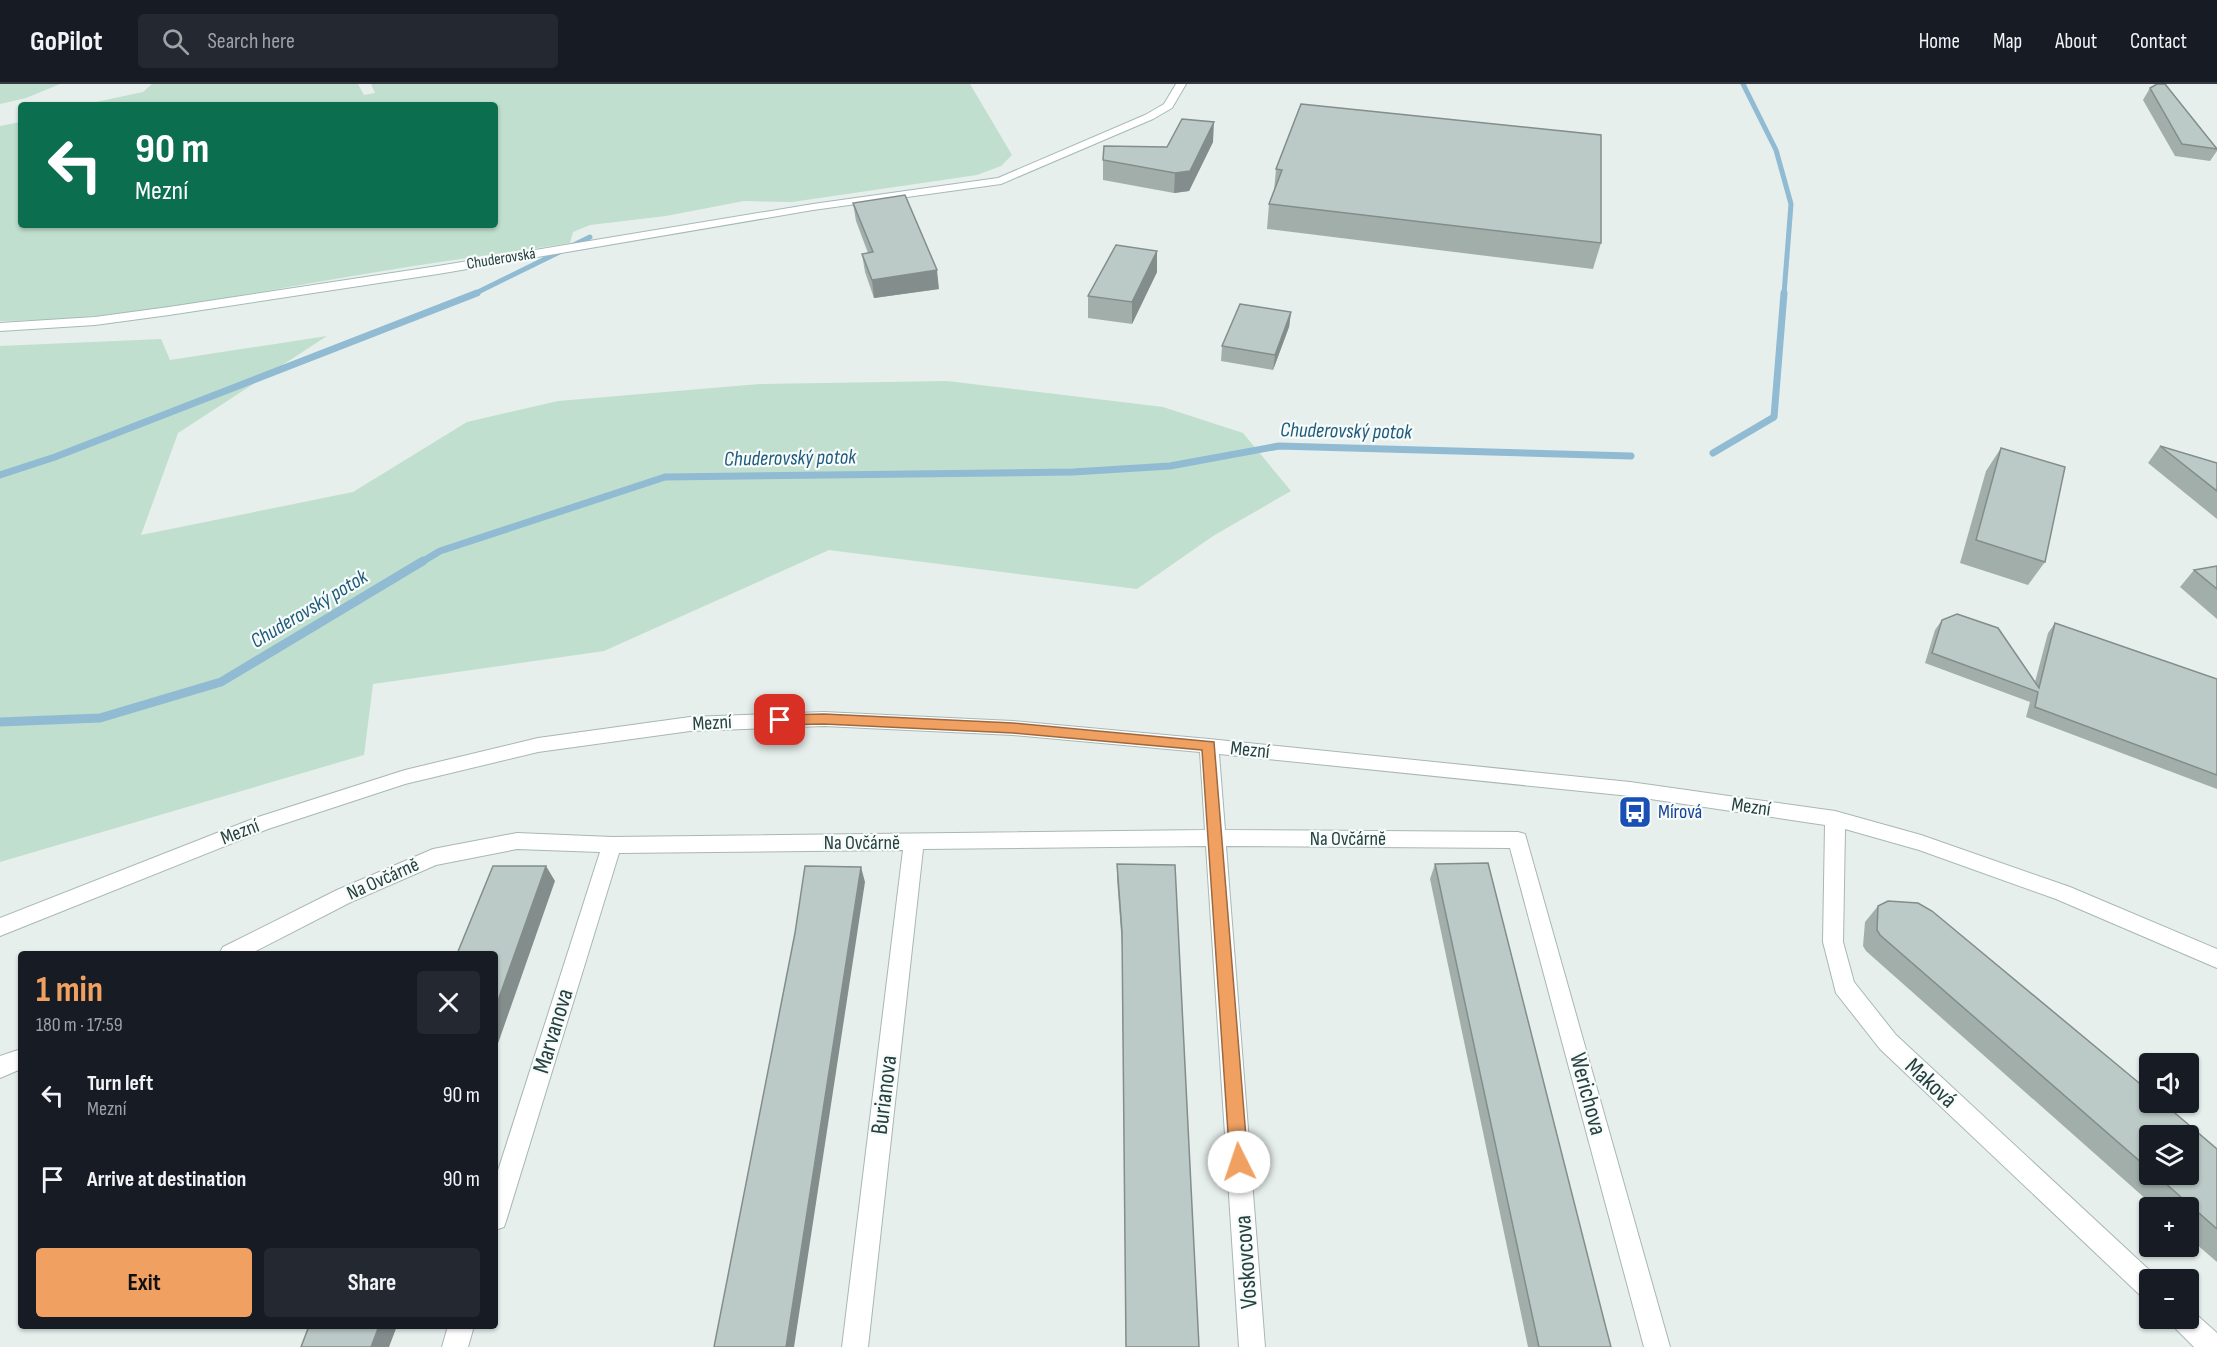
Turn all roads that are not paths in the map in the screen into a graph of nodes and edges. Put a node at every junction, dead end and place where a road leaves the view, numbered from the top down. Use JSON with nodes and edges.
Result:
{"nodes":[{"id":1,"x":1181,"y":84,"type":"edge"},
{"id":2,"x":0,"y":327,"type":"edge"},
{"id":3,"x":1209,"y":746,"type":"junction"},
{"id":4,"x":1835,"y":819,"type":"junction"},
{"id":5,"x":1215,"y":838,"type":"junction"},
{"id":6,"x":1518,"y":840,"type":"joint"},
{"id":7,"x":914,"y":843,"type":"junction"},
{"id":8,"x":612,"y":844,"type":"junction"},
{"id":9,"x":0,"y":927,"type":"edge"},
{"id":10,"x":236,"y":951,"type":"edge"},
{"id":11,"x":2217,"y":959,"type":"edge"},
{"id":12,"x":18,"y":1060,"type":"edge"},
{"id":13,"x":0,"y":1067,"type":"edge"},
{"id":14,"x":498,"y":1208,"type":"edge"},
{"id":15,"x":2139,"y":1277,"type":"edge"},
{"id":16,"x":460,"y":1329,"type":"edge"},
{"id":17,"x":2195,"y":1329,"type":"edge"},
{"id":18,"x":455,"y":1347,"type":"edge"},
{"id":19,"x":855,"y":1347,"type":"edge"},
{"id":20,"x":1252,"y":1347,"type":"edge"},
{"id":21,"x":1657,"y":1347,"type":"edge"},
{"id":22,"x":2214,"y":1347,"type":"edge"}],
"edges":[{"from":1,"to":2,"type":"street","name":"Chuderovská"},
{"from":3,"to":4,"type":"street","name":"Mezní"},
{"from":3,"to":5,"type":"street","name":"Voskovcova"},
{"from":3,"to":9,"type":"street","name":"Mezní"},
{"from":4,"to":11,"type":"street","name":"Mezní"},
{"from":4,"to":15,"type":"street","name":"Maková"},
{"from":5,"to":6,"type":"street","name":"Na Ovčárně"},
{"from":5,"to":7,"type":"street","name":"Na Ovčárně"},
{"from":5,"to":20,"type":"street","name":"Voskovcova"},
{"from":6,"to":21,"type":"street","name":"Werichova"},
{"from":7,"to":8,"type":"street","name":"Na Ovčárně"},
{"from":7,"to":19,"type":"street","name":"Burianova"},
{"from":8,"to":10,"type":"street","name":"Na Ovčárně"},
{"from":8,"to":14,"type":"street","name":"Marvanova"},
{"from":12,"to":13,"type":"street"},
{"from":16,"to":18,"type":"street"},
{"from":17,"to":22,"type":"street"}]}
